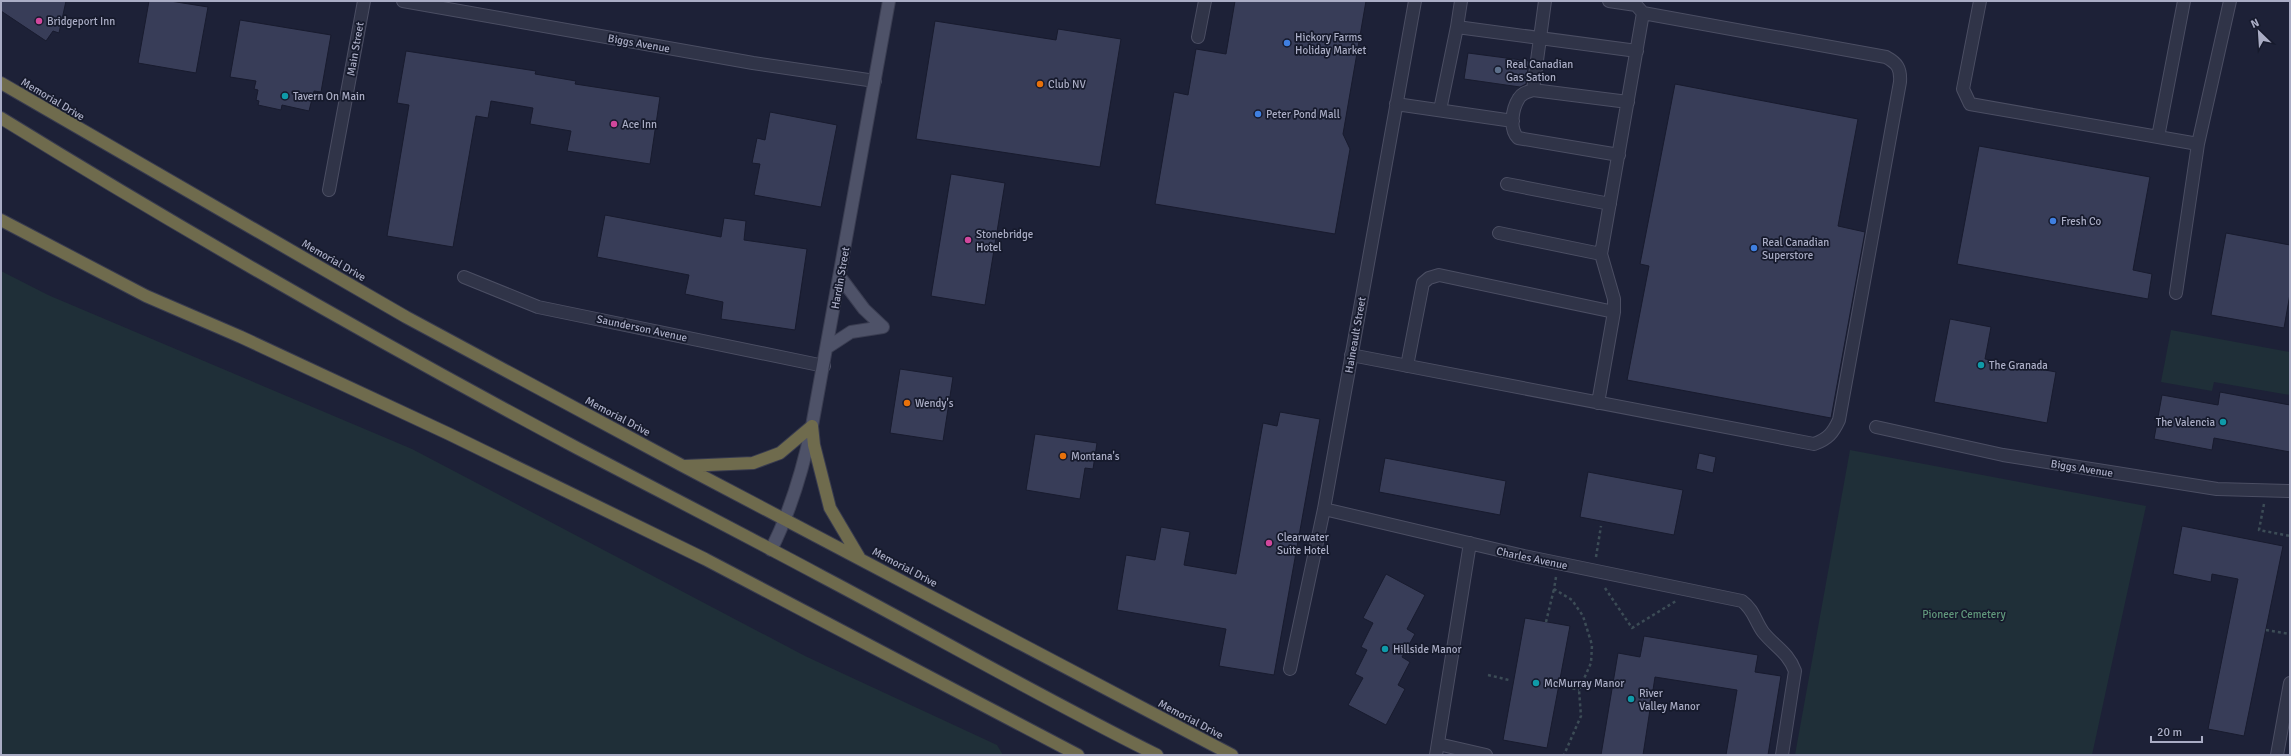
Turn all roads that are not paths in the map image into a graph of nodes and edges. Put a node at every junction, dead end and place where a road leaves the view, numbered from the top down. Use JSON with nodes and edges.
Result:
{"nodes":[{"id":1,"x":364,"y":1,"type":"edge"},
{"id":2,"x":403,"y":1,"type":"edge"},
{"id":3,"x":889,"y":1,"type":"edge"},
{"id":4,"x":1205,"y":1,"type":"edge"},
{"id":5,"x":1415,"y":1,"type":"edge"},
{"id":6,"x":1460,"y":1,"type":"edge"},
{"id":7,"x":1545,"y":1,"type":"edge"},
{"id":8,"x":1609,"y":1,"type":"edge"},
{"id":9,"x":1980,"y":1,"type":"edge"},
{"id":10,"x":2184,"y":1,"type":"edge"},
{"id":11,"x":2230,"y":1,"type":"edge"},
{"id":12,"x":1643,"y":13,"type":"junction"},
{"id":13,"x":1457,"y":27,"type":"junction"},
{"id":14,"x":1198,"y":37,"type":"dead end"},
{"id":15,"x":1539,"y":38,"type":"junction"},
{"id":16,"x":1637,"y":51,"type":"junction"},
{"id":17,"x":875,"y":81,"type":"junction"},
{"id":18,"x":1,"y":83,"type":"edge"},
{"id":19,"x":1533,"y":90,"type":"junction"},
{"id":20,"x":1628,"y":102,"type":"junction"},
{"id":21,"x":1396,"y":104,"type":"junction"},
{"id":22,"x":1440,"y":110,"type":"junction"},
{"id":23,"x":1,"y":118,"type":"edge"},
{"id":24,"x":1513,"y":121,"type":"junction"},
{"id":25,"x":2158,"y":137,"type":"junction"},
{"id":26,"x":2198,"y":144,"type":"junction"},
{"id":27,"x":1619,"y":155,"type":"junction"},
{"id":28,"x":1508,"y":184,"type":"dead end"},
{"id":29,"x":330,"y":190,"type":"dead end"},
{"id":30,"x":1610,"y":204,"type":"junction"},
{"id":31,"x":1,"y":220,"type":"edge"},
{"id":32,"x":1499,"y":233,"type":"dead end"},
{"id":33,"x":1601,"y":254,"type":"junction"},
{"id":34,"x":464,"y":277,"type":"dead end"},
{"id":35,"x":840,"y":277,"type":"junction"},
{"id":36,"x":2176,"y":293,"type":"dead end"},
{"id":37,"x":1614,"y":312,"type":"junction"},
{"id":38,"x":828,"y":347,"type":"junction"},
{"id":39,"x":1352,"y":355,"type":"junction"},
{"id":40,"x":824,"y":366,"type":"junction"},
{"id":41,"x":1407,"y":366,"type":"junction"},
{"id":42,"x":1598,"y":402,"type":"junction"},
{"id":43,"x":812,"y":426,"type":"junction"},
{"id":44,"x":1876,"y":427,"type":"dead end"},
{"id":45,"x":683,"y":466,"type":"junction"},
{"id":46,"x":2290,"y":491,"type":"edge"},
{"id":47,"x":1324,"y":510,"type":"junction"},
{"id":48,"x":786,"y":520,"type":"junction"},
{"id":49,"x":1470,"y":544,"type":"junction"},
{"id":50,"x":771,"y":550,"type":"junction"},
{"id":51,"x":859,"y":557,"type":"junction"},
{"id":52,"x":1290,"y":669,"type":"dead end"},
{"id":53,"x":2290,"y":683,"type":"edge"},
{"id":54,"x":1437,"y":750,"type":"edge"},
{"id":55,"x":1078,"y":755,"type":"edge"},
{"id":56,"x":1157,"y":755,"type":"edge"},
{"id":57,"x":1232,"y":755,"type":"edge"},
{"id":58,"x":1486,"y":755,"type":"edge"},
{"id":59,"x":1782,"y":755,"type":"edge"},
{"id":60,"x":2277,"y":755,"type":"edge"}],
"edges":[{"from":1,"to":29,"type":"street","name":"Main Street"},
{"from":2,"to":17,"type":"street","name":"Biggs Avenue"},
{"from":3,"to":17,"type":"main road","name":"Hardin Street"},
{"from":4,"to":14,"type":"street"},
{"from":5,"to":21,"type":"street","name":"Haineault Street"},
{"from":6,"to":13,"type":"street"},
{"from":7,"to":15,"type":"street"},
{"from":8,"to":12,"type":"street"},
{"from":9,"to":25,"type":"street"},
{"from":10,"to":25,"type":"street"},
{"from":11,"to":26,"type":"street"},
{"from":12,"to":16,"type":"street"},
{"from":12,"to":42,"type":"street"},
{"from":13,"to":15,"type":"street"},
{"from":13,"to":22,"type":"street"},
{"from":15,"to":16,"type":"street"},
{"from":15,"to":19,"type":"street"},
{"from":16,"to":20,"type":"street"},
{"from":17,"to":35,"type":"main road","name":"Hardin Street"},
{"from":18,"to":45,"type":"highway","name":"Memorial Drive"},
{"from":19,"to":20,"type":"street"},
{"from":19,"to":24,"type":"street"},
{"from":20,"to":27,"type":"street"},
{"from":21,"to":22,"type":"street"},
{"from":21,"to":39,"type":"street","name":"Haineault Street"},
{"from":22,"to":24,"type":"street"},
{"from":23,"to":50,"type":"highway"},
{"from":24,"to":27,"type":"street"},
{"from":25,"to":26,"type":"street"},
{"from":26,"to":36,"type":"street"},
{"from":27,"to":30,"type":"street"},
{"from":28,"to":30,"type":"street"},
{"from":30,"to":33,"type":"street"},
{"from":31,"to":55,"type":"highway"},
{"from":32,"to":33,"type":"street"},
{"from":33,"to":37,"type":"street"},
{"from":34,"to":40,"type":"street","name":"Saunderson Avenue"},
{"from":35,"to":38,"type":"main road","name":"Hardin Street"},
{"from":35,"to":38,"type":"main road"},
{"from":37,"to":41,"type":"street"},
{"from":37,"to":42,"type":"street"},
{"from":38,"to":40,"type":"main road","name":"Hardin Street"},
{"from":39,"to":41,"type":"street"},
{"from":39,"to":47,"type":"street","name":"Haineault Street"},
{"from":40,"to":43,"type":"main road","name":"Hardin Street"},
{"from":41,"to":42,"type":"street"},
{"from":43,"to":45,"type":"highway"},
{"from":43,"to":48,"type":"main road","name":"Hardin Street"},
{"from":43,"to":51,"type":"highway"},
{"from":44,"to":46,"type":"street","name":"Biggs Avenue"},
{"from":45,"to":48,"type":"highway","name":"Memorial Drive"},
{"from":47,"to":49,"type":"street","name":"Charles Avenue"},
{"from":47,"to":52,"type":"street","name":"Haineault Street"},
{"from":48,"to":50,"type":"main road","name":"Hardin Street"},
{"from":48,"to":51,"type":"highway","name":"Memorial Drive"},
{"from":49,"to":54,"type":"street"},
{"from":49,"to":59,"type":"street","name":"Charles Avenue"},
{"from":50,"to":56,"type":"highway"},
{"from":51,"to":57,"type":"highway","name":"Memorial Drive"},
{"from":53,"to":60,"type":"street"},
{"from":54,"to":58,"type":"street"}]}
